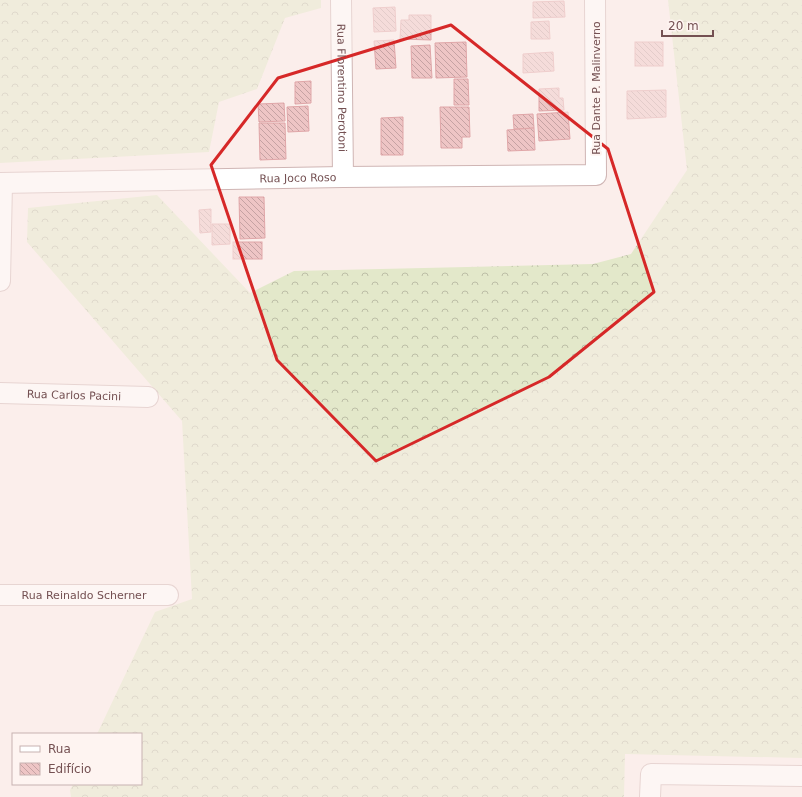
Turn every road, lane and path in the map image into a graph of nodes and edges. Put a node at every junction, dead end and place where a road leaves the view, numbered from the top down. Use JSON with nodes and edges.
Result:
{"nodes":[{"id":1,"x":341,"y":0,"type":"edge"},
{"id":2,"x":595,"y":0,"type":"edge"},
{"id":3,"x":596,"y":175,"type":"joint"},
{"id":4,"x":343,"y":177,"type":"junction"},
{"id":5,"x":1,"y":183,"type":"edge"},
{"id":6,"x":0,"y":281,"type":"edge"},
{"id":7,"x":0,"y":392,"type":"edge"},
{"id":8,"x":148,"y":398,"type":"dead end"},
{"id":9,"x":0,"y":595,"type":"edge"},
{"id":10,"x":168,"y":595,"type":"dead end"},
{"id":11,"x":802,"y":776,"type":"edge"},
{"id":12,"x":650,"y":797,"type":"edge"}],
"edges":[{"from":1,"to":4,"type":"street","name":"Rua Florentino Perotoni"},
{"from":2,"to":3,"type":"street","name":"Rua Dante P. Malinverno"},
{"from":3,"to":4,"type":"street","name":"Rua Joco Roso"},
{"from":4,"to":5,"type":"street","name":"Rua Joco Roso"},
{"from":5,"to":6,"type":"street"},
{"from":7,"to":8,"type":"street","name":"Rua Carlos Pacini"},
{"from":9,"to":10,"type":"street","name":"Rua Reinaldo Scherner"},
{"from":11,"to":12,"type":"street"}]}
